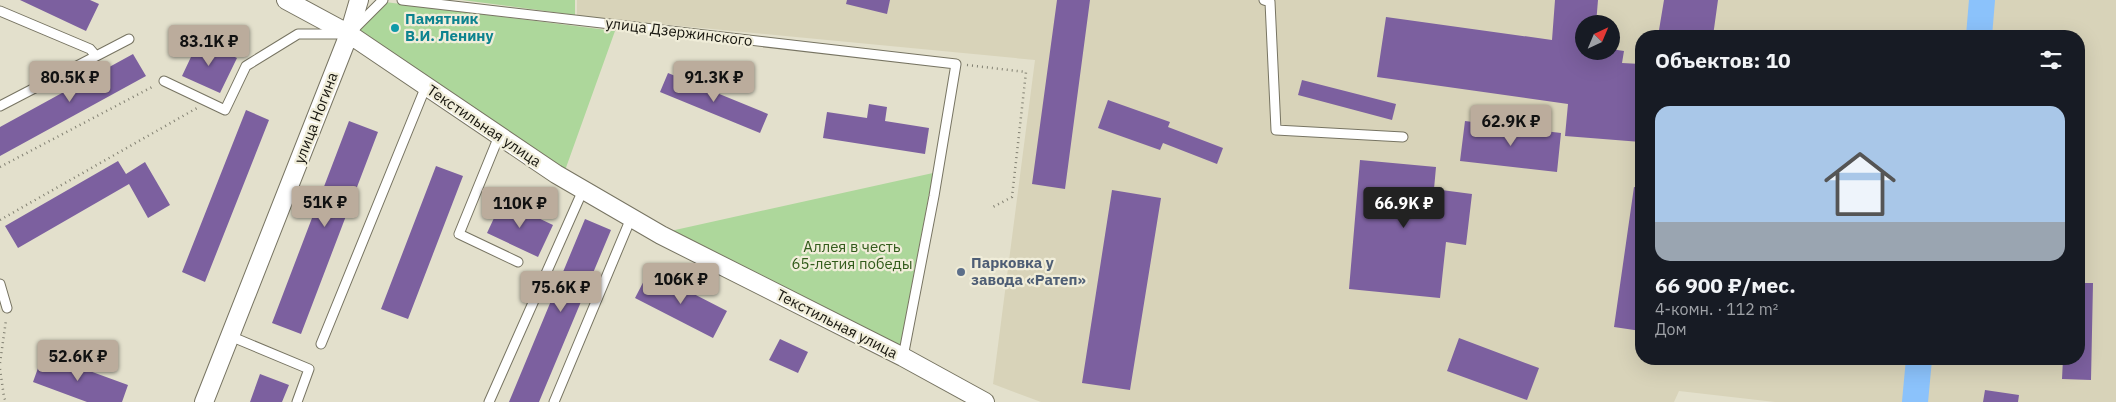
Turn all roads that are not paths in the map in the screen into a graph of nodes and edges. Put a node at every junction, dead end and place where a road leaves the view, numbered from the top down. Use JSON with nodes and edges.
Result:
{"nodes":[{"id":1,"x":286,"y":0,"type":"edge"},
{"id":2,"x":359,"y":0,"type":"edge"},
{"id":3,"x":383,"y":0,"type":"edge"},
{"id":4,"x":402,"y":0,"type":"edge"},
{"id":5,"x":1264,"y":0,"type":"edge"},
{"id":6,"x":0,"y":11,"type":"edge"},
{"id":7,"x":349,"y":34,"type":"junction"},
{"id":8,"x":129,"y":39,"type":"dead end"},
{"id":9,"x":96,"y":56,"type":"junction"},
{"id":10,"x":164,"y":81,"type":"road end"},
{"id":11,"x":426,"y":86,"type":"junction"},
{"id":12,"x":0,"y":106,"type":"edge"},
{"id":13,"x":499,"y":136,"type":"junction"},
{"id":14,"x":1403,"y":137,"type":"dead end"},
{"id":15,"x":583,"y":190,"type":"junction"},
{"id":16,"x":631,"y":218,"type":"junction"},
{"id":17,"x":518,"y":262,"type":"dead end"},
{"id":18,"x":0,"y":284,"type":"edge"},
{"id":19,"x":7,"y":308,"type":"road end"},
{"id":20,"x":230,"y":336,"type":"junction"},
{"id":21,"x":321,"y":344,"type":"dead end"},
{"id":22,"x":903,"y":357,"type":"junction"},
{"id":23,"x":977,"y":400,"type":"edge"},
{"id":24,"x":204,"y":402,"type":"edge"},
{"id":25,"x":297,"y":402,"type":"edge"},
{"id":26,"x":488,"y":402,"type":"edge"},
{"id":27,"x":554,"y":402,"type":"edge"}],
"edges":[{"from":1,"to":7,"type":"street"},
{"from":2,"to":7,"type":"street","name":"улица Ногина"},
{"from":3,"to":7,"type":"lane"},
{"from":4,"to":22,"type":"lane","name":"улица Дзержинского"},
{"from":5,"to":14,"type":"lane"},
{"from":6,"to":9,"type":"lane"},
{"from":7,"to":10,"type":"lane"},
{"from":7,"to":11,"type":"street","name":"Текстильная улица"},
{"from":7,"to":20,"type":"street","name":"улица Ногина"},
{"from":8,"to":9,"type":"lane"},
{"from":9,"to":12,"type":"lane"},
{"from":11,"to":13,"type":"street","name":"Текстильная улица"},
{"from":11,"to":21,"type":"lane"},
{"from":13,"to":15,"type":"street","name":"Текстильная улица"},
{"from":13,"to":17,"type":"lane"},
{"from":15,"to":16,"type":"street","name":"Текстильная улица"},
{"from":15,"to":26,"type":"lane"},
{"from":16,"to":22,"type":"street","name":"Текстильная улица"},
{"from":16,"to":27,"type":"lane"},
{"from":18,"to":19,"type":"lane"},
{"from":20,"to":24,"type":"street","name":"улица Ногина"},
{"from":20,"to":25,"type":"lane"},
{"from":22,"to":23,"type":"street","name":"Текстильная улица"}]}
